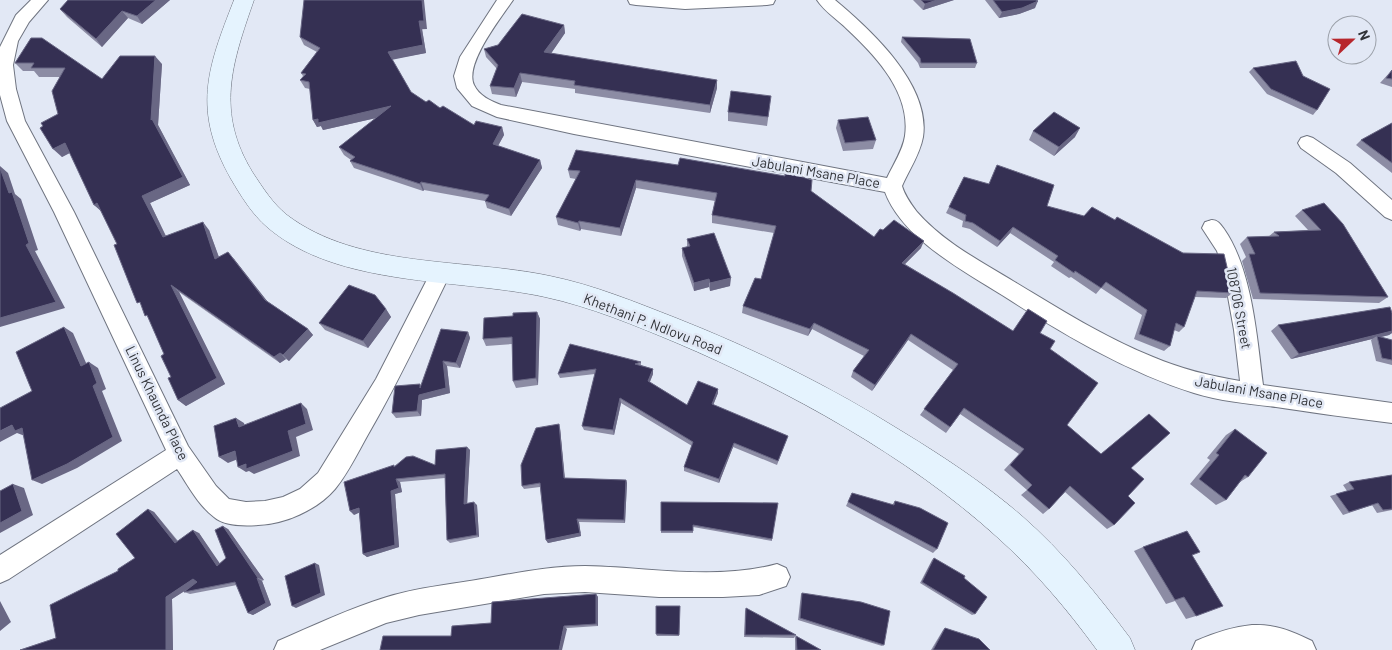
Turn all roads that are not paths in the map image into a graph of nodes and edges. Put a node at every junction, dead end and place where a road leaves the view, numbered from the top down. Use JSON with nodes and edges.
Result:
{"nodes":[{"id":1,"x":40,"y":0,"type":"edge"},
{"id":2,"x":244,"y":0,"type":"edge"},
{"id":3,"x":505,"y":0,"type":"edge"},
{"id":4,"x":636,"y":0,"type":"edge"},
{"id":5,"x":767,"y":0,"type":"edge"},
{"id":6,"x":825,"y":0,"type":"edge"},
{"id":7,"x":1307,"y":143,"type":"dead end"},
{"id":8,"x":892,"y":186,"type":"junction"},
{"id":9,"x":1392,"y":212,"type":"edge"},
{"id":10,"x":1212,"y":228,"type":"dead end"},
{"id":11,"x":441,"y":272,"type":"junction"},
{"id":12,"x":1253,"y":394,"type":"junction"},
{"id":13,"x":1392,"y":413,"type":"edge"},
{"id":14,"x":180,"y":454,"type":"junction"},
{"id":15,"x":0,"y":570,"type":"edge"},
{"id":16,"x":777,"y":577,"type":"dead end"},
{"id":17,"x":287,"y":650,"type":"edge"},
{"id":18,"x":1118,"y":650,"type":"edge"},
{"id":19,"x":1205,"y":650,"type":"edge"},
{"id":20,"x":1303,"y":650,"type":"edge"}],
"edges":[{"from":1,"to":14,"type":"street","name":"Linus Khaunda Place"},
{"from":2,"to":11,"type":"street","name":"Khethani P. Ndlovu Road"},
{"from":3,"to":8,"type":"street","name":"Jabulani Msane Place"},
{"from":4,"to":5,"type":"street"},
{"from":6,"to":8,"type":"street"},
{"from":7,"to":9,"type":"street"},
{"from":8,"to":12,"type":"street","name":"Jabulani Msane Place"},
{"from":10,"to":12,"type":"street","name":"108706 Street"},
{"from":11,"to":14,"type":"street","name":"Linus Khaunda Place"},
{"from":11,"to":18,"type":"street","name":"Khethani P. Ndlovu Road"},
{"from":12,"to":13,"type":"street","name":"Jabulani Msane Place"},
{"from":14,"to":15,"type":"street"},
{"from":16,"to":17,"type":"street"},
{"from":19,"to":20,"type":"street"}]}
